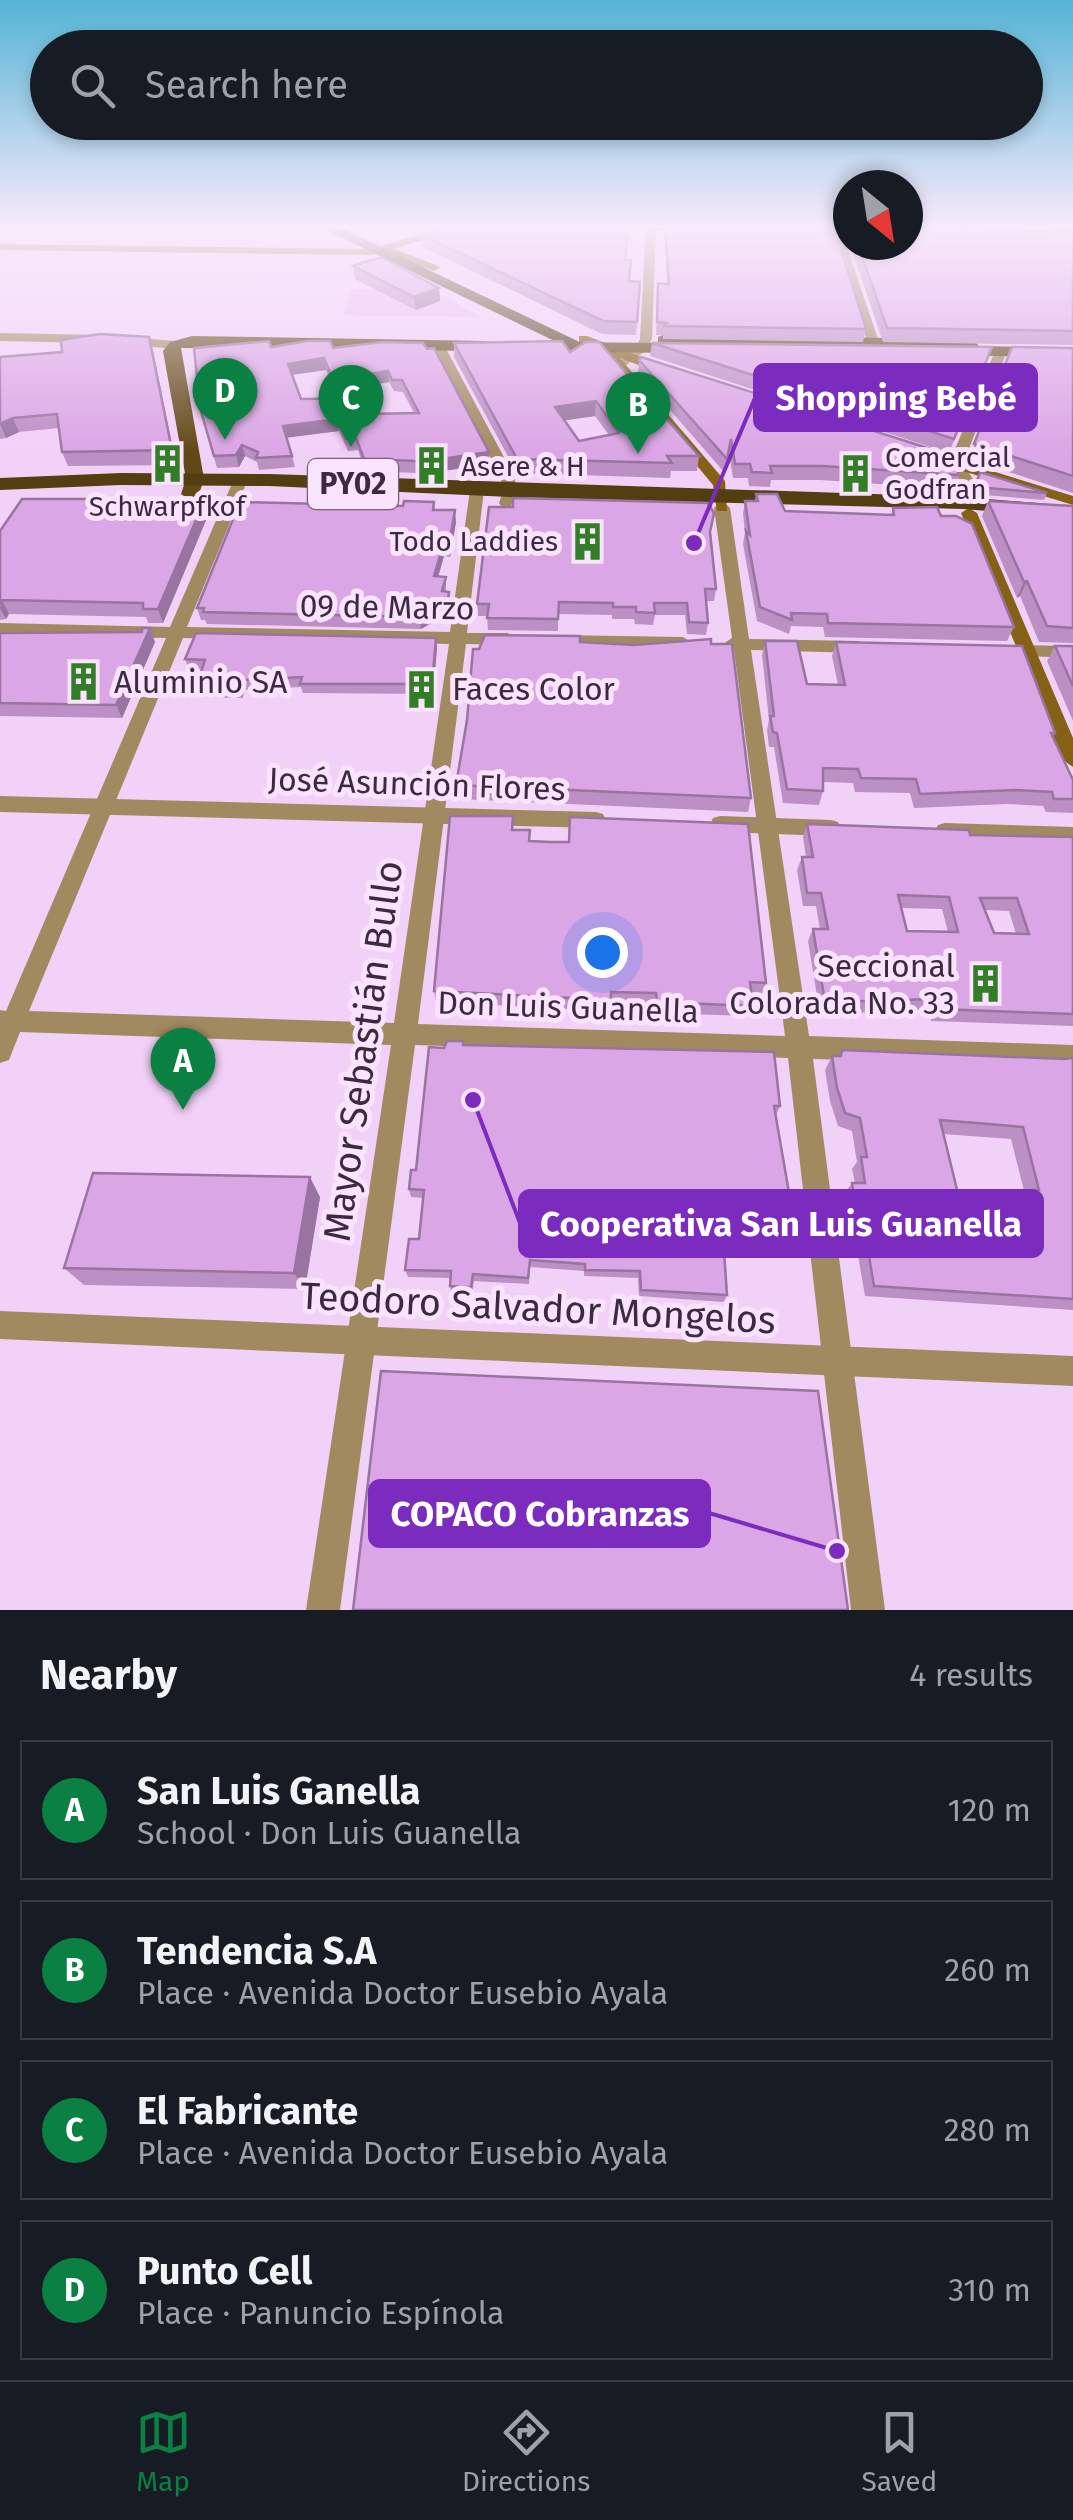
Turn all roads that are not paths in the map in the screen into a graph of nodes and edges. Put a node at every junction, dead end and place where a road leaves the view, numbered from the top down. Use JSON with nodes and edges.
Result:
{"nodes":[{"id":1,"x":496,"y":302,"type":"edge"},
{"id":2,"x":501,"y":302,"type":"edge"},
{"id":3,"x":640,"y":302,"type":"edge"},
{"id":4,"x":861,"y":302,"type":"edge"},
{"id":5,"x":0,"y":337,"type":"edge"},
{"id":6,"x":582,"y":343,"type":"junction"},
{"id":7,"x":438,"y":344,"type":"junction"},
{"id":8,"x":176,"y":345,"type":"junction"},
{"id":9,"x":874,"y":345,"type":"junction"},
{"id":10,"x":509,"y":346,"type":"edge"},
{"id":11,"x":542,"y":346,"type":"edge"},
{"id":12,"x":1073,"y":350,"type":"edge"},
{"id":13,"x":1001,"y":351,"type":"junction"},
{"id":14,"x":635,"y":352,"type":"junction"},
{"id":15,"x":666,"y":372,"type":"junction"},
{"id":16,"x":689,"y":380,"type":"edge"},
{"id":17,"x":636,"y":382,"type":"junction"},
{"id":18,"x":928,"y":456,"type":"edge"},
{"id":19,"x":956,"y":464,"type":"junction"},
{"id":20,"x":0,"y":484,"type":"edge"},
{"id":21,"x":192,"y":486,"type":"junction"},
{"id":22,"x":238,"y":487,"type":"junction"},
{"id":23,"x":475,"y":496,"type":"junction"},
{"id":24,"x":508,"y":497,"type":"junction"},
{"id":25,"x":0,"y":498,"type":"edge"},
{"id":26,"x":1073,"y":501,"type":"edge"},
{"id":27,"x":722,"y":502,"type":"junction"},
{"id":28,"x":974,"y":507,"type":"junction"},
{"id":29,"x":1073,"y":512,"type":"edge"},
{"id":30,"x":0,"y":629,"type":"edge"},
{"id":31,"x":175,"y":632,"type":"junction"},
{"id":32,"x":455,"y":638,"type":"junction"},
{"id":33,"x":744,"y":645,"type":"junction"},
{"id":34,"x":876,"y":648,"type":"edge"},
{"id":35,"x":990,"y":650,"type":"edge"},
{"id":36,"x":1027,"y":651,"type":"junction"},
{"id":37,"x":1073,"y":652,"type":"edge"},
{"id":38,"x":1073,"y":760,"type":"edge"},
{"id":39,"x":0,"y":804,"type":"edge"},
{"id":40,"x":101,"y":807,"type":"junction"},
{"id":41,"x":436,"y":813,"type":"junction"},
{"id":42,"x":612,"y":820,"type":"edge"},
{"id":43,"x":690,"y":823,"type":"edge"},
{"id":44,"x":769,"y":826,"type":"junction"},
{"id":45,"x":845,"y":828,"type":"edge"},
{"id":46,"x":921,"y":831,"type":"edge"},
{"id":47,"x":1073,"y":835,"type":"edge"},
{"id":48,"x":6,"y":1021,"type":"edge"},
{"id":49,"x":402,"y":1034,"type":"junction"},
{"id":50,"x":800,"y":1047,"type":"junction"},
{"id":51,"x":0,"y":1052,"type":"edge"},
{"id":52,"x":1073,"y":1056,"type":"edge"},
{"id":53,"x":0,"y":1325,"type":"edge"},
{"id":54,"x":360,"y":1340,"type":"junction"},
{"id":55,"x":835,"y":1362,"type":"junction"},
{"id":56,"x":1073,"y":1372,"type":"edge"},
{"id":57,"x":323,"y":1610,"type":"edge"},
{"id":58,"x":868,"y":1610,"type":"edge"}],
"edges":[{"from":1,"to":6,"type":"highway"},
{"from":2,"to":6,"type":"highway"},
{"from":3,"to":14,"type":"street"},
{"from":4,"to":9,"type":"street"},
{"from":5,"to":8,"type":"street"},
{"from":6,"to":11,"type":"main road"},
{"from":6,"to":14,"type":"main road"},
{"from":6,"to":14,"type":"main road"},
{"from":6,"to":14,"type":"main road"},
{"from":7,"to":8,"type":"main road"},
{"from":7,"to":10,"type":"main road"},
{"from":7,"to":24,"type":"street"},
{"from":8,"to":21,"type":"main road"},
{"from":9,"to":12,"type":"main road"},
{"from":9,"to":13,"type":"main road"},
{"from":9,"to":14,"type":"main road"},
{"from":12,"to":13,"type":"main road"},
{"from":13,"to":19,"type":"street"},
{"from":14,"to":15,"type":"main road"},
{"from":14,"to":17,"type":"main road"},
{"from":15,"to":16,"type":"main road"},
{"from":15,"to":17,"type":"main road"},
{"from":17,"to":27,"type":"main road"},
{"from":18,"to":19,"type":"main road"},
{"from":19,"to":26,"type":"main road"},
{"from":19,"to":28,"type":"street"},
{"from":20,"to":21,"type":"highway","number":"PY02"},
{"from":21,"to":22,"type":"highway","number":"PY02"},
{"from":21,"to":25,"type":"highway","number":"PY02"},
{"from":22,"to":23,"type":"highway","number":"PY02"},
{"from":22,"to":31,"type":"street"},
{"from":23,"to":24,"type":"highway","number":"PY02"},
{"from":23,"to":32,"type":"street","name":"Mayor Sebastián Bullo"},
{"from":24,"to":27,"type":"highway","number":"PY02"},
{"from":27,"to":28,"type":"highway","number":"PY02"},
{"from":27,"to":33,"type":"street"},
{"from":28,"to":29,"type":"highway","number":"PY02"},
{"from":28,"to":36,"type":"main road"},
{"from":30,"to":31,"type":"street","name":"09 de Marzo"},
{"from":31,"to":32,"type":"street","name":"09 de Marzo"},
{"from":31,"to":40,"type":"street"},
{"from":32,"to":33,"type":"street","name":"09 de Marzo"},
{"from":32,"to":41,"type":"street","name":"Mayor Sebastián Bullo"},
{"from":33,"to":34,"type":"street","name":"09 de Marzo"},
{"from":33,"to":44,"type":"street"},
{"from":35,"to":36,"type":"street"},
{"from":36,"to":37,"type":"street"},
{"from":36,"to":38,"type":"main road"},
{"from":39,"to":40,"type":"street","name":"José Asunción Flores"},
{"from":40,"to":41,"type":"street","name":"José Asunción Flores"},
{"from":40,"to":48,"type":"street"},
{"from":41,"to":42,"type":"street","name":"José Asunción Flores"},
{"from":41,"to":49,"type":"street","name":"Mayor Sebastián Bullo"},
{"from":43,"to":44,"type":"street"},
{"from":44,"to":45,"type":"street"},
{"from":44,"to":50,"type":"street"},
{"from":46,"to":47,"type":"street"},
{"from":48,"to":49,"type":"street","name":"Don Luis Guanella"},
{"from":48,"to":51,"type":"street"},
{"from":49,"to":50,"type":"street","name":"Don Luis Guanella"},
{"from":49,"to":54,"type":"street","name":"Mayor Sebastián Bullo"},
{"from":50,"to":52,"type":"street","name":"Don Luis Guanella"},
{"from":50,"to":55,"type":"street"},
{"from":53,"to":54,"type":"street","name":"Teodoro Salvador Mongelos"},
{"from":54,"to":55,"type":"street","name":"Teodoro Salvador Mongelos"},
{"from":54,"to":57,"type":"street","name":"Mayor Sebastián Bullo"},
{"from":55,"to":56,"type":"street","name":"Teodoro Salvador Mongelos"},
{"from":55,"to":58,"type":"street"}]}
